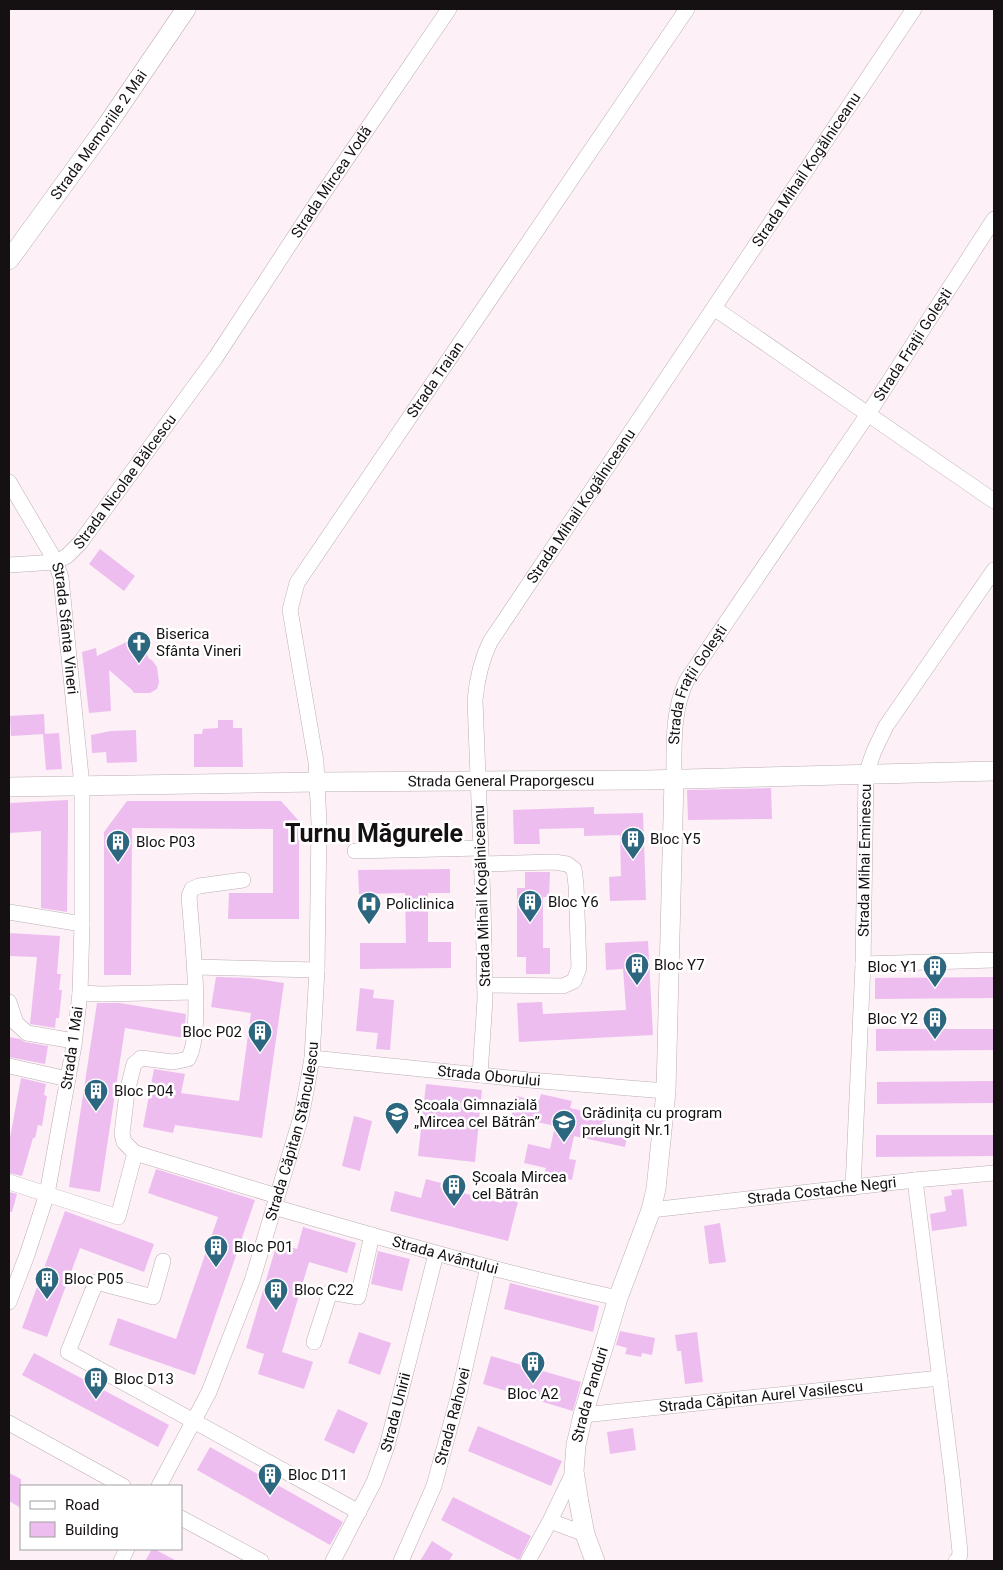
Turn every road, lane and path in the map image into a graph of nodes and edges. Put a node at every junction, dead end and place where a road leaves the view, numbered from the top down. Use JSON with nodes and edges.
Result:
{"nodes":[{"id":1,"x":186,"y":9,"type":"edge"},
{"id":2,"x":449,"y":9,"type":"edge"},
{"id":3,"x":687,"y":9,"type":"edge"},
{"id":4,"x":914,"y":9,"type":"edge"},
{"id":5,"x":994,"y":219,"type":"edge"},
{"id":6,"x":9,"y":260,"type":"edge"},
{"id":7,"x":714,"y":308,"type":"junction"},
{"id":8,"x":216,"y":357,"type":"joint"},
{"id":9,"x":868,"y":414,"type":"junction"},
{"id":10,"x":9,"y":482,"type":"edge"},
{"id":11,"x":994,"y":501,"type":"edge"},
{"id":12,"x":56,"y":562,"type":"junction"},
{"id":13,"x":9,"y":565,"type":"edge"},
{"id":14,"x":994,"y":570,"type":"edge"},
{"id":15,"x":994,"y":771,"type":"edge"},
{"id":16,"x":866,"y":774,"type":"junction"},
{"id":17,"x":674,"y":779,"type":"junction"},
{"id":18,"x":318,"y":782,"type":"junction"},
{"id":19,"x":478,"y":782,"type":"junction"},
{"id":20,"x":82,"y":786,"type":"junction"},
{"id":21,"x":9,"y":787,"type":"edge"},
{"id":22,"x":481,"y":848,"type":"junction"},
{"id":23,"x":355,"y":851,"type":"dead end"},
{"id":24,"x":482,"y":864,"type":"junction"},
{"id":25,"x":243,"y":880,"type":"dead end"},
{"id":26,"x":9,"y":912,"type":"edge"},
{"id":27,"x":82,"y":924,"type":"junction"},
{"id":28,"x":994,"y":960,"type":"edge"},
{"id":29,"x":863,"y":964,"type":"junction"},
{"id":30,"x":194,"y":967,"type":"junction"},
{"id":31,"x":317,"y":970,"type":"junction"},
{"id":32,"x":485,"y":985,"type":"junction"},
{"id":33,"x":195,"y":992,"type":"junction"},
{"id":34,"x":80,"y":993,"type":"junction"},
{"id":35,"x":9,"y":1002,"type":"edge"},
{"id":36,"x":74,"y":1041,"type":"junction"},
{"id":37,"x":312,"y":1058,"type":"junction"},
{"id":38,"x":9,"y":1066,"type":"edge"},
{"id":39,"x":480,"y":1075,"type":"junction"},
{"id":40,"x":68,"y":1079,"type":"junction"},
{"id":41,"x":666,"y":1092,"type":"junction"},
{"id":42,"x":135,"y":1153,"type":"junction"},
{"id":43,"x":994,"y":1173,"type":"edge"},
{"id":44,"x":915,"y":1180,"type":"junction"},
{"id":45,"x":9,"y":1182,"type":"edge"},
{"id":46,"x":853,"y":1188,"type":"junction"},
{"id":47,"x":47,"y":1194,"type":"junction"},
{"id":48,"x":276,"y":1201,"type":"junction"},
{"id":49,"x":651,"y":1210,"type":"junction"},
{"id":50,"x":642,"y":1232,"type":"joint"},
{"id":51,"x":372,"y":1236,"type":"junction"},
{"id":52,"x":436,"y":1254,"type":"junction"},
{"id":53,"x":163,"y":1261,"type":"dead end"},
{"id":54,"x":488,"y":1267,"type":"junction"},
{"id":55,"x":618,"y":1298,"type":"junction"},
{"id":56,"x":9,"y":1302,"type":"edge"},
{"id":57,"x":314,"y":1342,"type":"dead end"},
{"id":58,"x":940,"y":1378,"type":"junction"},
{"id":59,"x":583,"y":1415,"type":"junction"},
{"id":60,"x":194,"y":1420,"type":"junction"},
{"id":61,"x":9,"y":1423,"type":"edge"},
{"id":62,"x":574,"y":1471,"type":"junction"},
{"id":63,"x":121,"y":1485,"type":"edge"},
{"id":64,"x":159,"y":1485,"type":"edge"},
{"id":65,"x":359,"y":1512,"type":"junction"},
{"id":66,"x":182,"y":1519,"type":"edge"},
{"id":67,"x":550,"y":1521,"type":"junction"},
{"id":68,"x":585,"y":1534,"type":"junction"},
{"id":69,"x":958,"y":1556,"type":"edge"},
{"id":70,"x":261,"y":1561,"type":"edge"},
{"id":71,"x":333,"y":1561,"type":"edge"},
{"id":72,"x":401,"y":1561,"type":"edge"},
{"id":73,"x":528,"y":1561,"type":"edge"},
{"id":74,"x":595,"y":1561,"type":"edge"}],
"edges":[{"from":1,"to":6,"type":"main road","name":"Strada Memoriile 2 Mai"},
{"from":2,"to":8,"type":"street","name":"Strada Mircea Vodă"},
{"from":3,"to":18,"type":"street","name":"Strada Traian"},
{"from":4,"to":7,"type":"street","name":"Strada Mihail Kogălniceanu"},
{"from":5,"to":9,"type":"street","name":"Strada Frații Golești"},
{"from":7,"to":9,"type":"street"},
{"from":7,"to":19,"type":"street","name":"Strada Mihail Kogălniceanu"},
{"from":8,"to":12,"type":"street","name":"Strada Nicolae Bălcescu"},
{"from":9,"to":11,"type":"street"},
{"from":9,"to":17,"type":"street","name":"Strada Frații Golești"},
{"from":10,"to":12,"type":"street","name":"Strada Sfânta Vineri"},
{"from":12,"to":13,"type":"street"},
{"from":12,"to":20,"type":"street","name":"Strada Sfânta Vineri"},
{"from":14,"to":16,"type":"street","name":"Strada Mihai Eminescu"},
{"from":15,"to":16,"type":"main road","name":"Strada General Praporgescu"},
{"from":16,"to":17,"type":"main road","name":"Strada General Praporgescu"},
{"from":16,"to":29,"type":"street","name":"Strada Mihai Eminescu"},
{"from":17,"to":19,"type":"main road","name":"Strada General Praporgescu"},
{"from":17,"to":41,"type":"main road","name":"Strada Frații Golești"},
{"from":18,"to":19,"type":"main road","name":"Strada General Praporgescu"},
{"from":18,"to":20,"type":"main road","name":"Strada General Praporgescu"},
{"from":18,"to":31,"type":"street","name":"Strada Căpitan Stănculescu"},
{"from":19,"to":22,"type":"street","name":"Strada Mihail Kogălniceanu"},
{"from":20,"to":21,"type":"main road","name":"Strada General Praporgescu"},
{"from":20,"to":27,"type":"street","name":"Strada 1 Mai"},
{"from":22,"to":23,"type":"street"},
{"from":22,"to":24,"type":"street","name":"Strada Mihail Kogălniceanu"},
{"from":24,"to":32,"type":"street","name":"Strada Mihail Kogălniceanu"},
{"from":24,"to":32,"type":"street"},
{"from":25,"to":30,"type":"street"},
{"from":26,"to":27,"type":"street"},
{"from":27,"to":34,"type":"street","name":"Strada 1 Mai"},
{"from":28,"to":29,"type":"street"},
{"from":29,"to":46,"type":"street","name":"Strada Mihai Eminescu"},
{"from":30,"to":31,"type":"street"},
{"from":30,"to":33,"type":"street"},
{"from":31,"to":37,"type":"street","name":"Strada Căpitan Stănculescu"},
{"from":32,"to":39,"type":"street","name":"Strada Mihail Kogălniceanu"},
{"from":33,"to":34,"type":"street"},
{"from":33,"to":42,"type":"street"},
{"from":34,"to":36,"type":"street","name":"Strada 1 Mai"},
{"from":35,"to":36,"type":"street"},
{"from":36,"to":40,"type":"street","name":"Strada 1 Mai"},
{"from":37,"to":39,"type":"street","name":"Strada Oborului"},
{"from":37,"to":48,"type":"street","name":"Strada Căpitan Stănculescu"},
{"from":38,"to":40,"type":"street"},
{"from":39,"to":41,"type":"street","name":"Strada Oborului"},
{"from":40,"to":47,"type":"street","name":"Strada 1 Mai"},
{"from":41,"to":49,"type":"main road","name":"Strada Frații Golești"},
{"from":42,"to":47,"type":"street"},
{"from":42,"to":48,"type":"street","name":"Strada Avântului"},
{"from":43,"to":44,"type":"street","name":"Strada Costache Negri"},
{"from":44,"to":46,"type":"street","name":"Strada Costache Negri"},
{"from":44,"to":58,"type":"street"},
{"from":45,"to":47,"type":"street"},
{"from":46,"to":49,"type":"street","name":"Strada Costache Negri"},
{"from":47,"to":56,"type":"street","name":"Strada 1 Mai"},
{"from":48,"to":51,"type":"street","name":"Strada Avântului"},
{"from":48,"to":60,"type":"street","name":"Strada Căpitan Stănculescu"},
{"from":49,"to":50,"type":"main road","name":"Strada Frații Golești"},
{"from":50,"to":55,"type":"main road","name":"Strada Panduri"},
{"from":51,"to":52,"type":"street","name":"Strada Avântului"},
{"from":51,"to":57,"type":"street"},
{"from":52,"to":54,"type":"street","name":"Strada Avântului"},
{"from":52,"to":65,"type":"street","name":"Strada Unirii"},
{"from":53,"to":60,"type":"street"},
{"from":54,"to":55,"type":"street","name":"Strada Avântului"},
{"from":54,"to":72,"type":"street","name":"Strada Rahovei"},
{"from":55,"to":59,"type":"main road","name":"Strada Panduri"},
{"from":58,"to":59,"type":"street","name":"Strada Căpitan Aurel Vasilescu"},
{"from":58,"to":69,"type":"street"},
{"from":59,"to":62,"type":"main road","name":"Strada Panduri"},
{"from":60,"to":64,"type":"street","name":"Strada Căpitan Stănculescu"},
{"from":60,"to":65,"type":"street"},
{"from":61,"to":63,"type":"street"},
{"from":62,"to":67,"type":"street"},
{"from":62,"to":68,"type":"main road","name":"Strada Panduri"},
{"from":65,"to":71,"type":"street","name":"Strada Unirii"},
{"from":66,"to":70,"type":"street"},
{"from":67,"to":68,"type":"street"},
{"from":67,"to":73,"type":"street"},
{"from":68,"to":74,"type":"main road","name":"Strada Panduri"}]}
